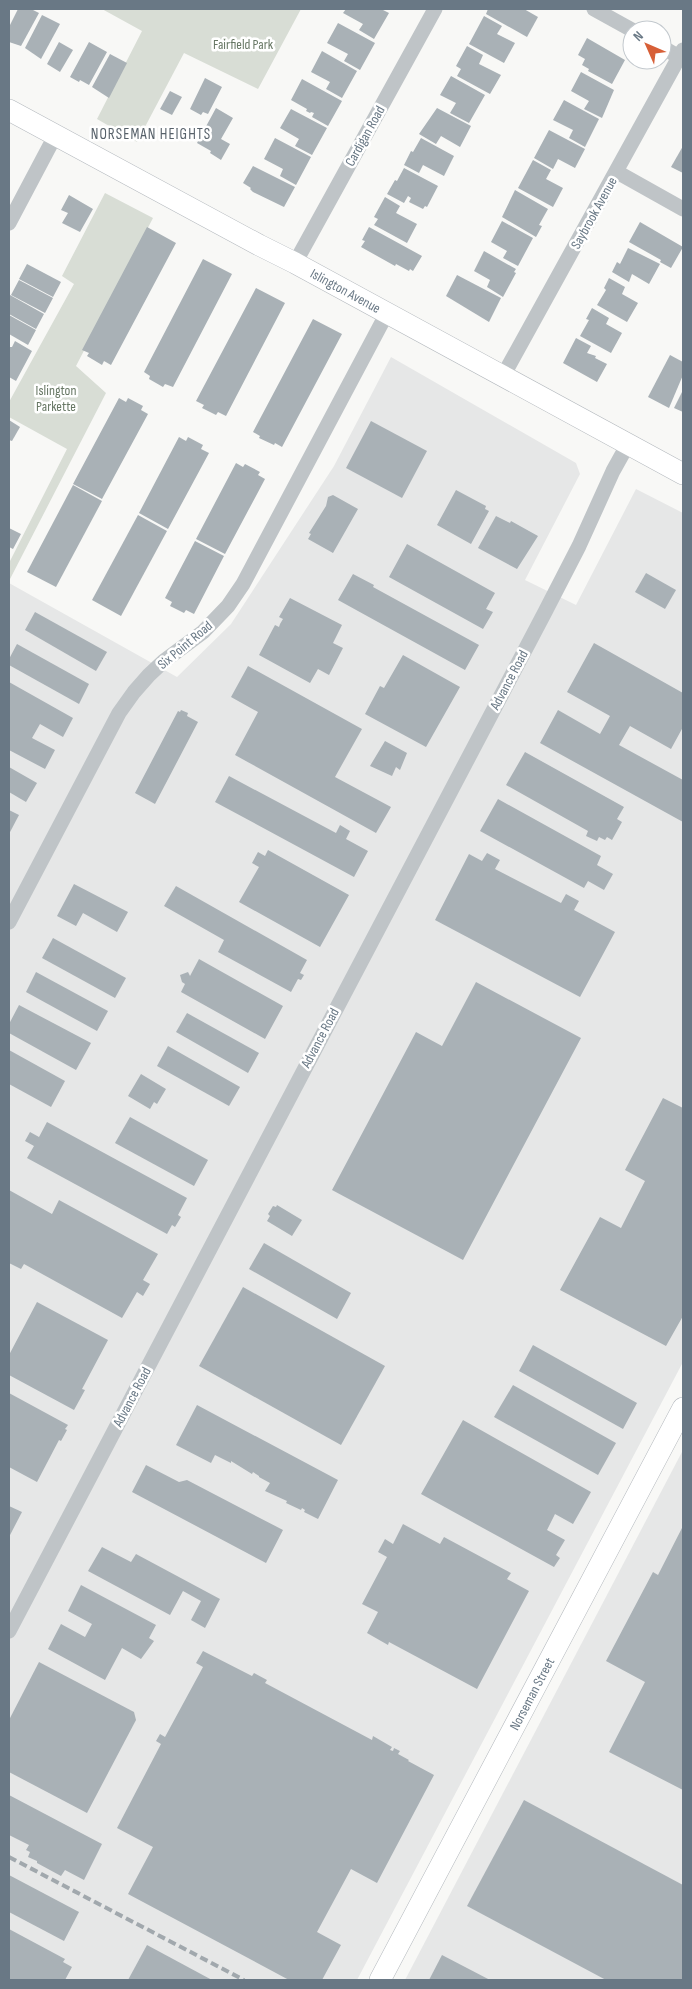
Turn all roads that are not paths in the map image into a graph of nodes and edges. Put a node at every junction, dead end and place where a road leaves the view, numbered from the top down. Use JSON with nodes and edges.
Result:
{"nodes":[{"id":1,"x":435,"y":9,"type":"edge"},
{"id":2,"x":594,"y":9,"type":"edge"},
{"id":3,"x":622,"y":24,"type":"edge"},
{"id":4,"x":681,"y":54,"type":"edge"},
{"id":5,"x":9,"y":110,"type":"edge"},
{"id":6,"x":55,"y":136,"type":"junction"},
{"id":7,"x":616,"y":172,"type":"junction"},
{"id":8,"x":683,"y":209,"type":"edge"},
{"id":9,"x":9,"y":223,"type":"edge"},
{"id":10,"x":296,"y":263,"type":"junction"},
{"id":11,"x":387,"y":313,"type":"junction"},
{"id":12,"x":503,"y":376,"type":"junction"},
{"id":13,"x":628,"y":444,"type":"junction"},
{"id":14,"x":683,"y":474,"type":"edge"},
{"id":15,"x":9,"y":922,"type":"edge"},
{"id":16,"x":683,"y":1408,"type":"edge"},
{"id":17,"x":9,"y":1630,"type":"edge"},
{"id":18,"x":380,"y":1980,"type":"edge"}],
"edges":[{"from":1,"to":10,"type":"street","name":"Cardigan Road"},
{"from":2,"to":3,"type":"street"},
{"from":4,"to":7,"type":"street","name":"Saybrook Avenue"},
{"from":5,"to":6,"type":"main road","name":"Islington Avenue"},
{"from":6,"to":9,"type":"street"},
{"from":6,"to":10,"type":"main road","name":"Islington Avenue"},
{"from":7,"to":8,"type":"street"},
{"from":7,"to":12,"type":"street","name":"Saybrook Avenue"},
{"from":10,"to":11,"type":"main road","name":"Islington Avenue"},
{"from":11,"to":12,"type":"main road","name":"Islington Avenue"},
{"from":11,"to":15,"type":"street","name":"Six Point Road"},
{"from":12,"to":13,"type":"main road","name":"Islington Avenue"},
{"from":13,"to":14,"type":"main road","name":"Islington Avenue"},
{"from":13,"to":17,"type":"street","name":"Advance Road"},
{"from":16,"to":18,"type":"main road","name":"Norseman Street"}]}
